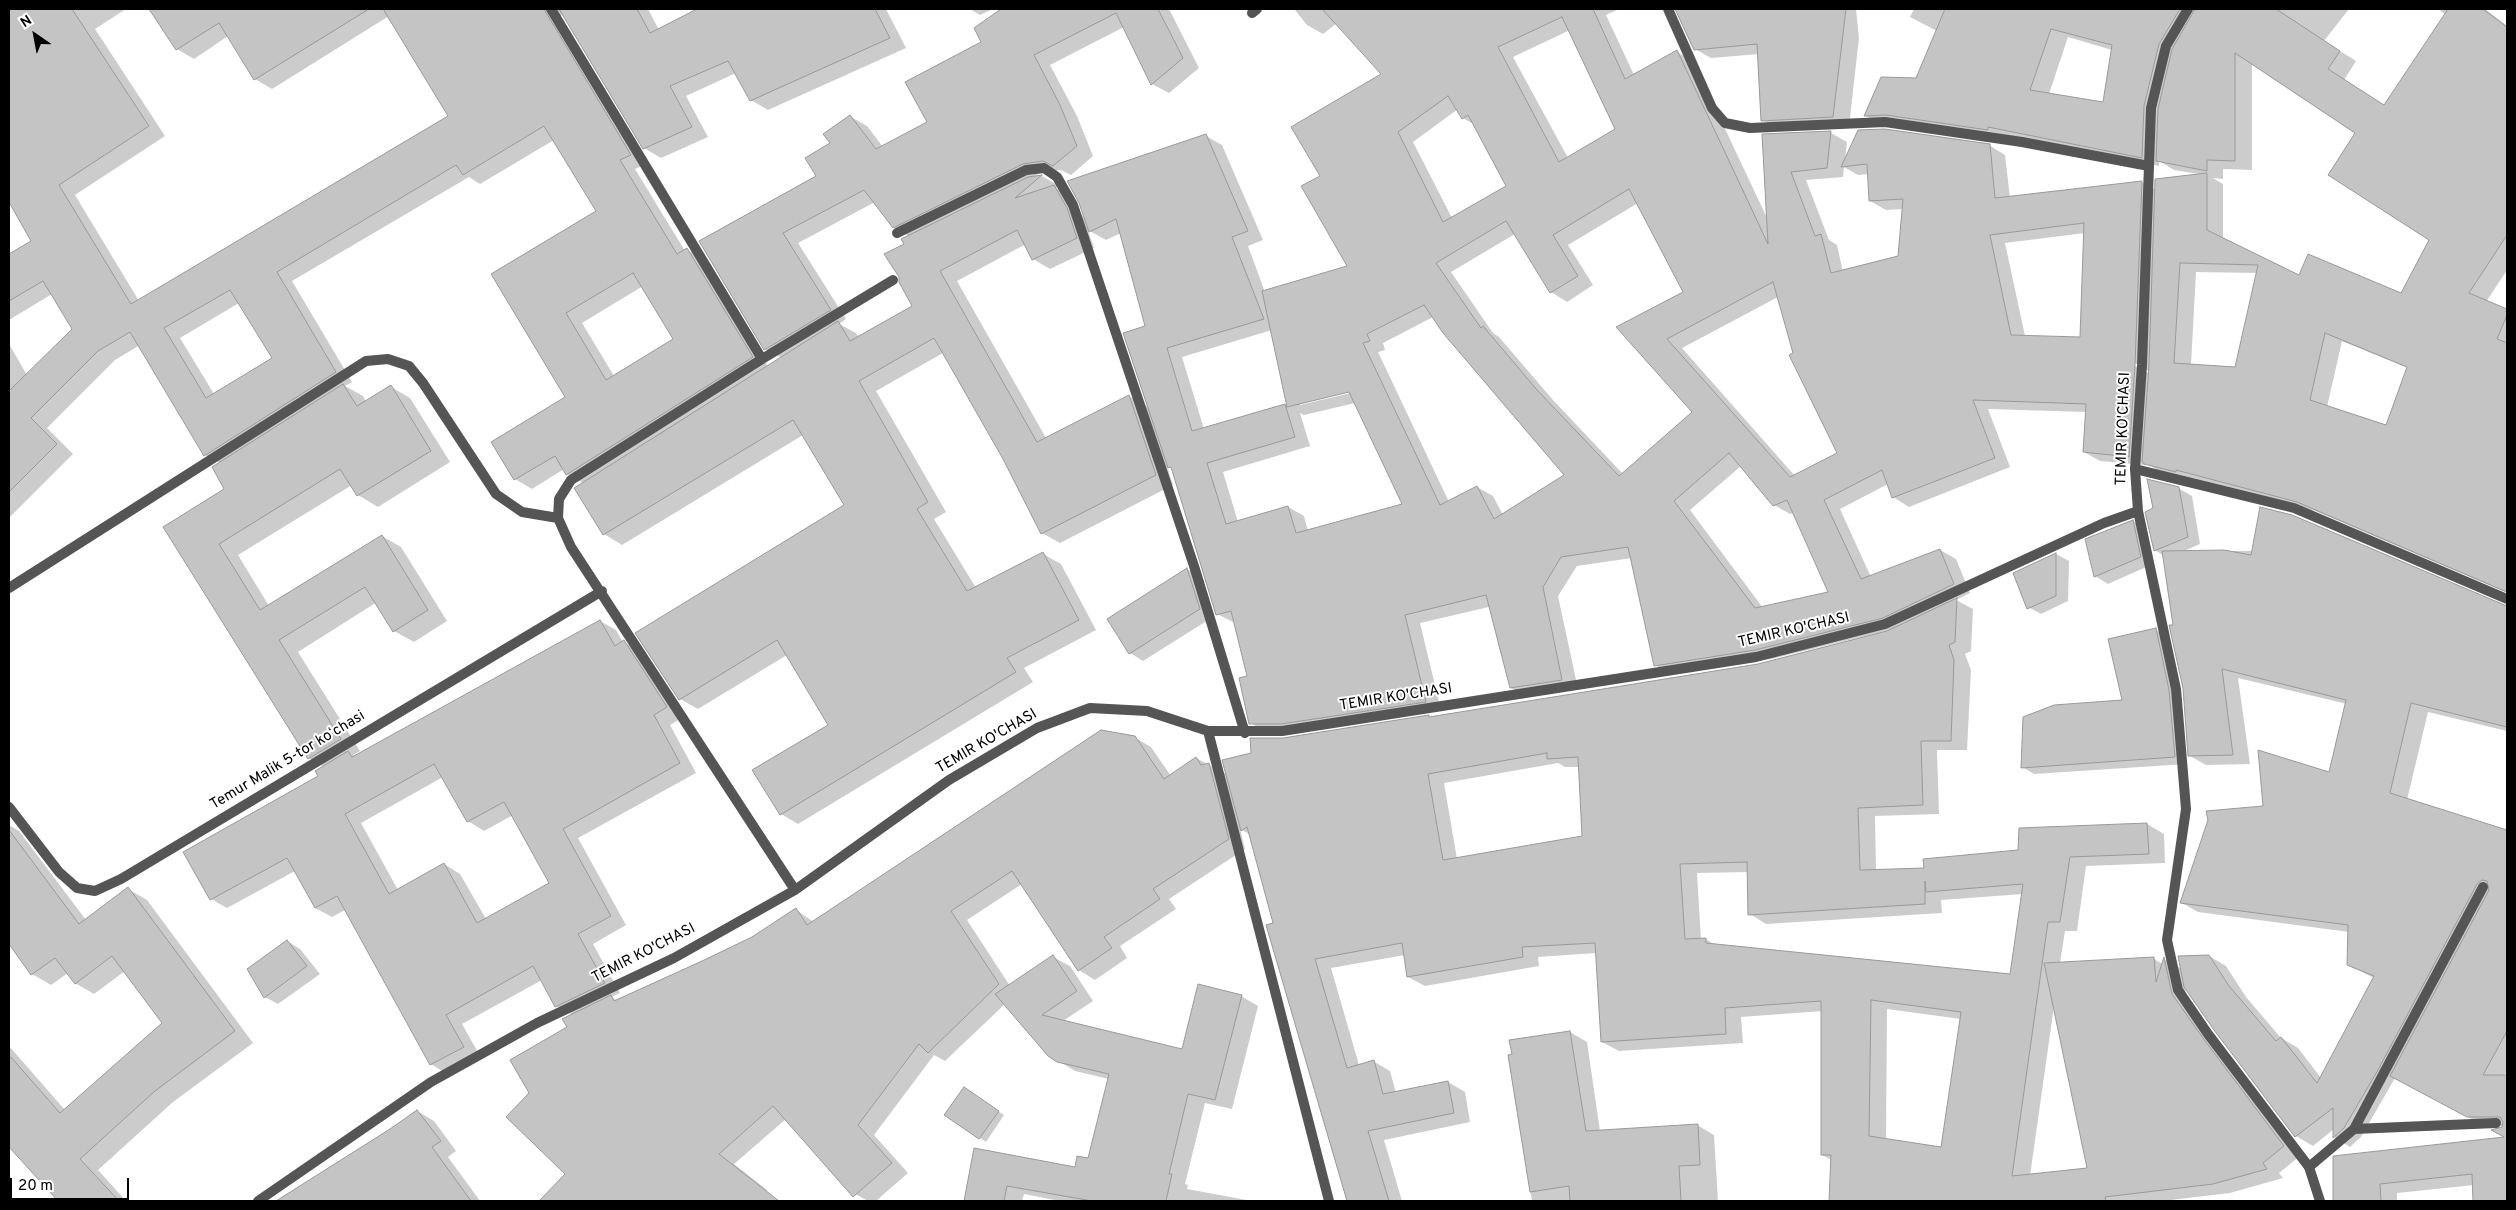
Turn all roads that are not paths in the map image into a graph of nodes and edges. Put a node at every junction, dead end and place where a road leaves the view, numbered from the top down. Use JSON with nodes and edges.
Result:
{"nodes":[{"id":1,"x":551,"y":9,"type":"edge"},
{"id":2,"x":1668,"y":9,"type":"edge"},
{"id":3,"x":2188,"y":9,"type":"edge"},
{"id":4,"x":2149,"y":166,"type":"junction"},
{"id":5,"x":897,"y":233,"type":"dead end"},
{"id":6,"x":893,"y":280,"type":"dead end"},
{"id":7,"x":762,"y":359,"type":"junction"},
{"id":8,"x":2135,"y":468,"type":"junction"},
{"id":9,"x":2138,"y":511,"type":"junction"},
{"id":10,"x":558,"y":518,"type":"junction"},
{"id":11,"x":9,"y":588,"type":"edge"},
{"id":12,"x":602,"y":591,"type":"junction"},
{"id":13,"x":2507,"y":599,"type":"edge"},
{"id":14,"x":1208,"y":732,"type":"junction"},
{"id":15,"x":1245,"y":733,"type":"junction"},
{"id":16,"x":9,"y":807,"type":"edge"},
{"id":17,"x":2483,"y":887,"type":"dead end"},
{"id":18,"x":795,"y":890,"type":"junction"},
{"id":19,"x":2496,"y":1123,"type":"dead end"},
{"id":20,"x":2354,"y":1129,"type":"junction"},
{"id":21,"x":2309,"y":1167,"type":"junction"},
{"id":22,"x":258,"y":1201,"type":"edge"},
{"id":23,"x":1329,"y":1201,"type":"edge"},
{"id":24,"x":2320,"y":1201,"type":"edge"}],
"edges":[{"from":1,"to":7,"type":"street"},
{"from":2,"to":4,"type":"street"},
{"from":3,"to":4,"type":"street","name":"TEMIR KO'CHASI"},
{"from":4,"to":8,"type":"street","name":"TEMIR KO'CHASI"},
{"from":5,"to":15,"type":"street"},
{"from":6,"to":7,"type":"street"},
{"from":7,"to":10,"type":"street"},
{"from":8,"to":9,"type":"street","name":"TEMIR KO'CHASI"},
{"from":8,"to":13,"type":"street"},
{"from":9,"to":15,"type":"street","name":"TEMIR KO'CHASI"},
{"from":9,"to":21,"type":"street"},
{"from":10,"to":11,"type":"street"},
{"from":10,"to":12,"type":"street"},
{"from":12,"to":16,"type":"street","name":"Temur Malik 5-tor koʻchasi"},
{"from":12,"to":18,"type":"street"},
{"from":14,"to":15,"type":"street","name":"TEMIR KO'CHASI"},
{"from":14,"to":18,"type":"street","name":"TEMIR KO'CHASI"},
{"from":14,"to":23,"type":"street"},
{"from":17,"to":20,"type":"street"},
{"from":18,"to":22,"type":"street","name":"TEMIR KO'CHASI"},
{"from":19,"to":20,"type":"street"},
{"from":20,"to":21,"type":"street"},
{"from":21,"to":24,"type":"street"}]}
